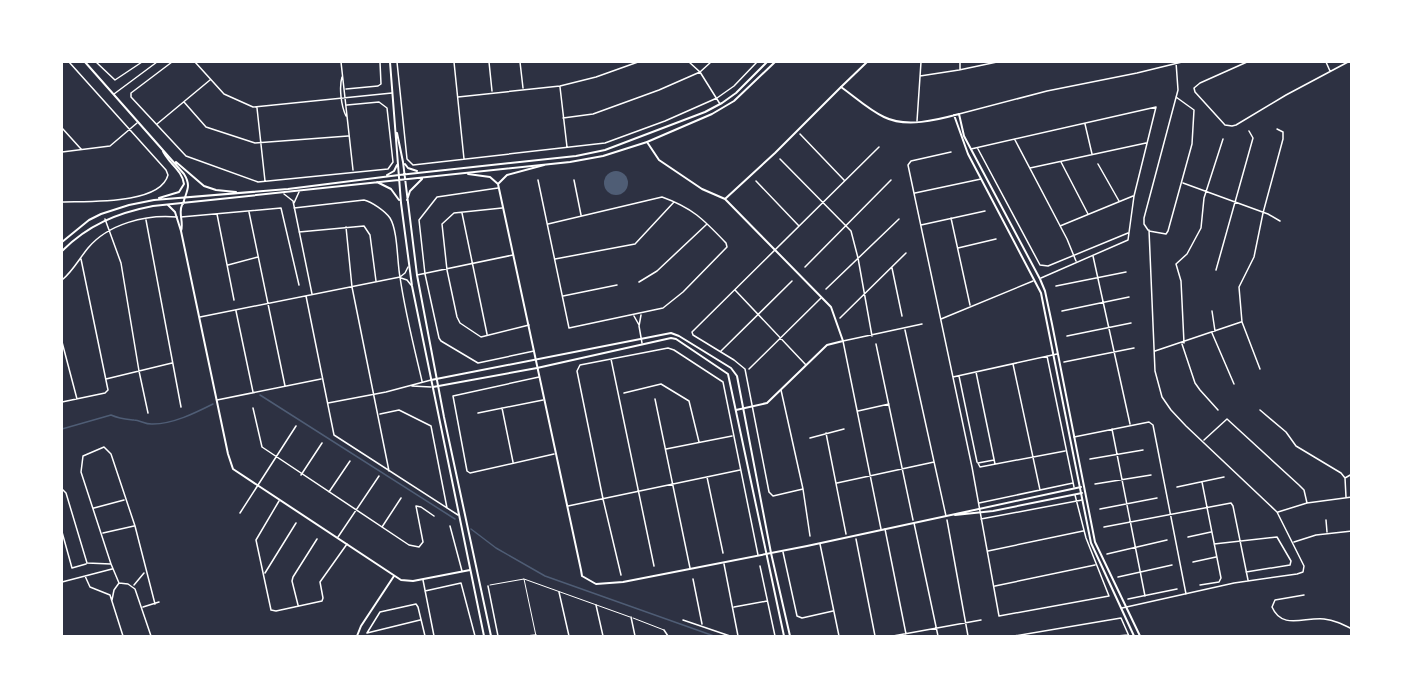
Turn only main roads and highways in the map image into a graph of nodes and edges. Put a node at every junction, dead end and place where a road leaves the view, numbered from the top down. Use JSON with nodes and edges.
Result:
{"nodes":[{"id":1,"x":85,"y":62,"type":"edge"},
{"id":2,"x":390,"y":62,"type":"edge"},
{"id":3,"x":767,"y":62,"type":"edge"},
{"id":4,"x":775,"y":62,"type":"edge"},
{"id":5,"x":867,"y":62,"type":"edge"},
{"id":6,"x":841,"y":87,"type":"junction"},
{"id":7,"x":954,"y":115,"type":"junction"},
{"id":8,"x":655,"y":132,"type":"junction"},
{"id":9,"x":397,"y":133,"type":"junction"},
{"id":10,"x":647,"y":141,"type":"junction"},
{"id":11,"x":161,"y":147,"type":"junction"},
{"id":12,"x":174,"y":160,"type":"junction"},
{"id":13,"x":398,"y":162,"type":"junction"},
{"id":14,"x":403,"y":162,"type":"junction"},
{"id":15,"x":548,"y":164,"type":"junction"},
{"id":16,"x":422,"y":172,"type":"junction"},
{"id":17,"x":463,"y":173,"type":"junction"},
{"id":18,"x":399,"y":174,"type":"junction"},
{"id":19,"x":404,"y":174,"type":"junction"},
{"id":20,"x":384,"y":177,"type":"junction"},
{"id":21,"x":424,"y":177,"type":"junction"},
{"id":22,"x":399,"y":179,"type":"junction"},
{"id":23,"x":404,"y":179,"type":"junction"},
{"id":24,"x":377,"y":182,"type":"junction"},
{"id":25,"x":499,"y":186,"type":"junction"},
{"id":26,"x":245,"y":192,"type":"junction"},
{"id":27,"x":184,"y":198,"type":"junction"},
{"id":28,"x":725,"y":199,"type":"junction"},
{"id":29,"x":154,"y":200,"type":"junction"},
{"id":30,"x":401,"y":202,"type":"junction"},
{"id":31,"x":407,"y":202,"type":"junction"},
{"id":32,"x":183,"y":204,"type":"junction"},
{"id":33,"x":168,"y":205,"type":"junction"},
{"id":34,"x":181,"y":231,"type":"junction"},
{"id":35,"x":62,"y":242,"type":"edge"},
{"id":36,"x":62,"y":251,"type":"edge"},
{"id":37,"x":536,"y":361,"type":"junction"},
{"id":38,"x":537,"y":368,"type":"junction"},
{"id":39,"x":438,"y":378,"type":"junction"},
{"id":40,"x":431,"y":380,"type":"junction"},
{"id":41,"x":439,"y":386,"type":"junction"},
{"id":42,"x":432,"y":387,"type":"junction"},
{"id":43,"x":744,"y":408,"type":"junction"},
{"id":44,"x":736,"y":410,"type":"junction"},
{"id":45,"x":1082,"y":487,"type":"junction"},
{"id":46,"x":1083,"y":493,"type":"junction"},
{"id":47,"x":954,"y":515,"type":"junction"},
{"id":48,"x":771,"y":553,"type":"junction"},
{"id":49,"x":766,"y":554,"type":"junction"},
{"id":50,"x":470,"y":570,"type":"junction"},
{"id":51,"x":394,"y":576,"type":"junction"},
{"id":52,"x":357,"y":636,"type":"edge"},
{"id":53,"x":484,"y":636,"type":"edge"},
{"id":54,"x":491,"y":636,"type":"edge"},
{"id":55,"x":784,"y":636,"type":"edge"},
{"id":56,"x":790,"y":636,"type":"edge"},
{"id":57,"x":1134,"y":636,"type":"edge"},
{"id":58,"x":1140,"y":636,"type":"edge"}],
"edges":[{"from":1,"to":11,"type":"main road"},
{"from":2,"to":9,"type":"main road"},
{"from":3,"to":8,"type":"main road"},
{"from":4,"to":10,"type":"main road"},
{"from":5,"to":6,"type":"main road"},
{"from":6,"to":7,"type":"main road"},
{"from":6,"to":28,"type":"main road"},
{"from":7,"to":45,"type":"main road"},
{"from":7,"to":45,"type":"main road"},
{"from":8,"to":10,"type":"main road"},
{"from":8,"to":16,"type":"main road"},
{"from":9,"to":13,"type":"main road"},
{"from":9,"to":14,"type":"main road"},
{"from":10,"to":15,"type":"main road"},
{"from":10,"to":28,"type":"main road"},
{"from":11,"to":12,"type":"main road"},
{"from":11,"to":29,"type":"main road"},
{"from":12,"to":26,"type":"main road"},
{"from":12,"to":27,"type":"main road"},
{"from":13,"to":18,"type":"main road"},
{"from":13,"to":20,"type":"main road"},
{"from":14,"to":16,"type":"main road"},
{"from":14,"to":19,"type":"main road"},
{"from":15,"to":17,"type":"main road"},
{"from":15,"to":25,"type":"main road"},
{"from":16,"to":19,"type":"main road"},
{"from":17,"to":21,"type":"main road"},
{"from":17,"to":25,"type":"main road"},
{"from":18,"to":19,"type":"main road"},
{"from":18,"to":20,"type":"main road"},
{"from":18,"to":22,"type":"main road"},
{"from":19,"to":23,"type":"main road"},
{"from":20,"to":26,"type":"main road"},
{"from":21,"to":23,"type":"main road"},
{"from":21,"to":31,"type":"main road"},
{"from":22,"to":23,"type":"main road"},
{"from":22,"to":24,"type":"main road"},
{"from":22,"to":30,"type":"main road"},
{"from":23,"to":31,"type":"main road"},
{"from":24,"to":30,"type":"main road"},
{"from":24,"to":32,"type":"main road"},
{"from":25,"to":37,"type":"main road"},
{"from":26,"to":27,"type":"main road"},
{"from":27,"to":29,"type":"main road"},
{"from":27,"to":32,"type":"main road"},
{"from":28,"to":43,"type":"main road"},
{"from":29,"to":35,"type":"main road"},
{"from":30,"to":40,"type":"main road"},
{"from":31,"to":39,"type":"main road"},
{"from":32,"to":33,"type":"main road"},
{"from":32,"to":34,"type":"main road"},
{"from":33,"to":34,"type":"main road"},
{"from":33,"to":36,"type":"main road"},
{"from":34,"to":51,"type":"main road"},
{"from":37,"to":38,"type":"main road"},
{"from":37,"to":39,"type":"main road"},
{"from":37,"to":43,"type":"main road"},
{"from":38,"to":41,"type":"main road"},
{"from":38,"to":44,"type":"main road"},
{"from":38,"to":49,"type":"main road"},
{"from":39,"to":40,"type":"main road"},
{"from":39,"to":41,"type":"main road"},
{"from":40,"to":42,"type":"main road"},
{"from":41,"to":42,"type":"main road"},
{"from":41,"to":54,"type":"main road"},
{"from":42,"to":50,"type":"main road"},
{"from":43,"to":44,"type":"main road"},
{"from":43,"to":48,"type":"main road"},
{"from":44,"to":49,"type":"main road"},
{"from":45,"to":46,"type":"main road"},
{"from":45,"to":47,"type":"main road"},
{"from":46,"to":47,"type":"main road"},
{"from":46,"to":57,"type":"main road"},
{"from":46,"to":58,"type":"main road"},
{"from":47,"to":48,"type":"main road"},
{"from":48,"to":49,"type":"main road"},
{"from":48,"to":56,"type":"main road"},
{"from":49,"to":55,"type":"main road"},
{"from":50,"to":51,"type":"main road"},
{"from":50,"to":53,"type":"main road"},
{"from":51,"to":52,"type":"main road"}]}
